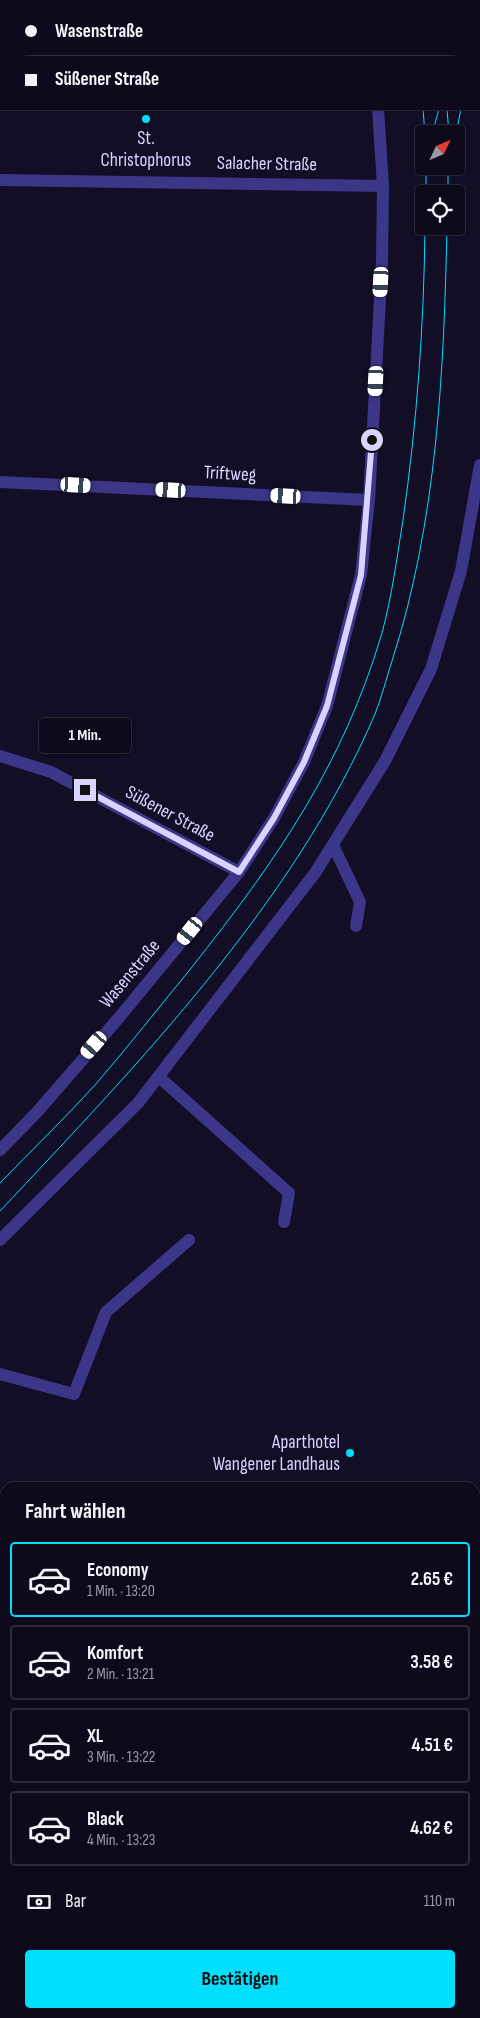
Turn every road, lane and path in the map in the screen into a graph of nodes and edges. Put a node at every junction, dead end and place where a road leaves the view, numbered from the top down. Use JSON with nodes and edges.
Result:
{"nodes":[{"id":1,"x":378,"y":110,"type":"edge"},
{"id":2,"x":0,"y":180,"type":"edge"},
{"id":3,"x":383,"y":186,"type":"junction"},
{"id":4,"x":480,"y":465,"type":"edge"},
{"id":5,"x":0,"y":482,"type":"edge"},
{"id":6,"x":369,"y":500,"type":"junction"},
{"id":7,"x":0,"y":756,"type":"edge"},
{"id":8,"x":333,"y":845,"type":"junction"},
{"id":9,"x":239,"y":872,"type":"junction"},
{"id":10,"x":356,"y":926,"type":"dead end"},
{"id":11,"x":159,"y":1077,"type":"junction"},
{"id":12,"x":0,"y":1150,"type":"edge"},
{"id":13,"x":284,"y":1222,"type":"dead end"},
{"id":14,"x":0,"y":1240,"type":"edge"},
{"id":15,"x":189,"y":1240,"type":"dead end"},
{"id":16,"x":0,"y":1374,"type":"edge"}],
"edges":[{"from":1,"to":3,"type":"street","name":"Wasenstraße"},
{"from":2,"to":3,"type":"street","name":"Salacher Straße"},
{"from":3,"to":6,"type":"street","name":"Wasenstraße"},
{"from":4,"to":8,"type":"street"},
{"from":5,"to":6,"type":"street","name":"Triftweg"},
{"from":6,"to":9,"type":"street","name":"Wasenstraße"},
{"from":7,"to":9,"type":"street","name":"Süßener Straße"},
{"from":8,"to":10,"type":"street"},
{"from":8,"to":11,"type":"street"},
{"from":9,"to":12,"type":"street","name":"Wasenstraße"},
{"from":11,"to":13,"type":"street"},
{"from":11,"to":14,"type":"street"},
{"from":15,"to":16,"type":"street"}]}
